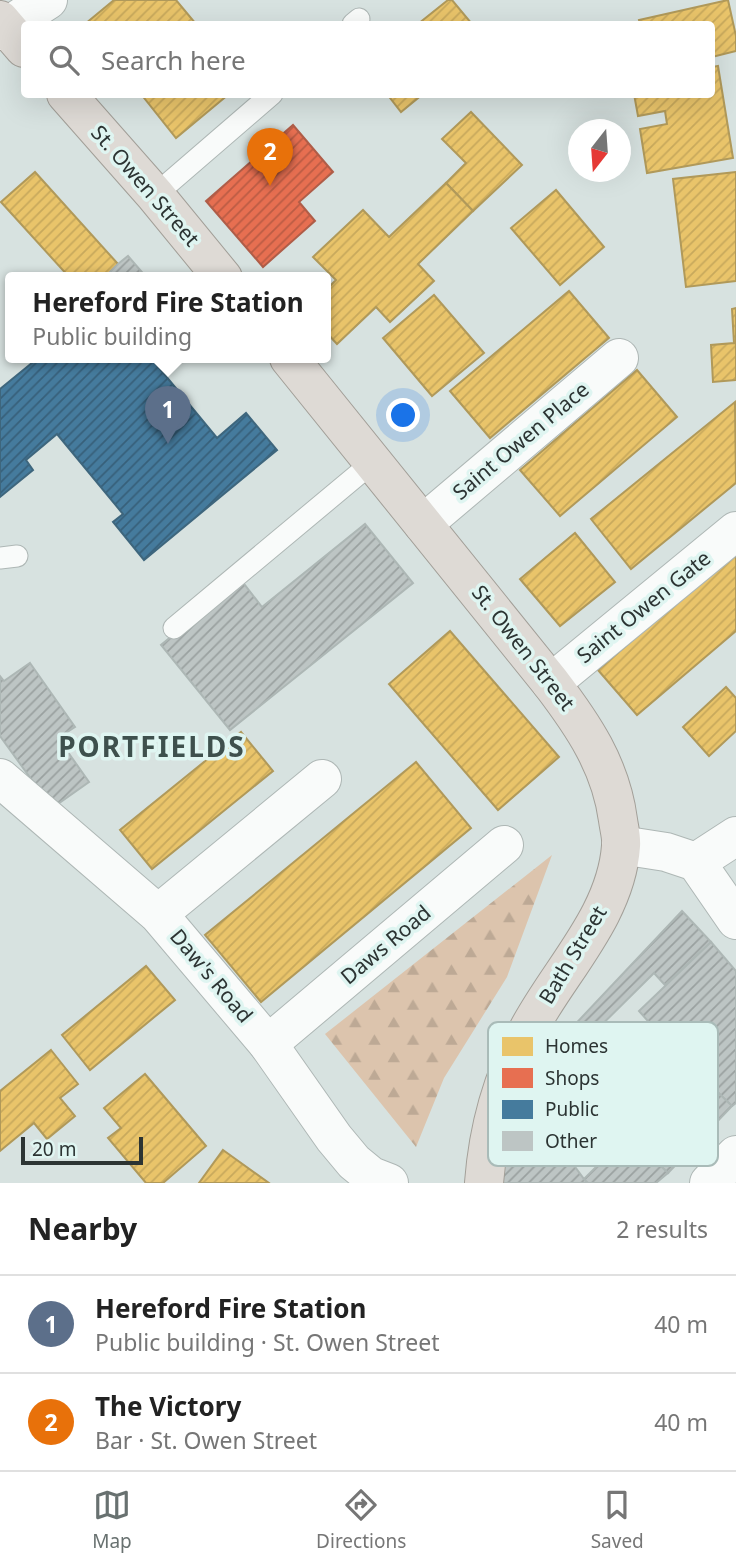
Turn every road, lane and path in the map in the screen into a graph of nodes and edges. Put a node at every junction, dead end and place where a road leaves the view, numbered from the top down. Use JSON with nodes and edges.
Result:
{"nodes":[{"id":1,"x":48,"y":0,"type":"edge"},
{"id":2,"x":21,"y":21,"type":"edge"},
{"id":3,"x":21,"y":21,"type":"edge"},
{"id":4,"x":7,"y":32,"type":"edge"},
{"id":5,"x":70,"y":98,"type":"edge"},
{"id":6,"x":267,"y":98,"type":"edge"},
{"id":7,"x":155,"y":195,"type":"junction"},
{"id":8,"x":218,"y":272,"type":"edge"},
{"id":9,"x":619,"y":358,"type":"dead end"},
{"id":10,"x":293,"y":363,"type":"edge"},
{"id":11,"x":373,"y":461,"type":"junction"},
{"id":12,"x":423,"y":524,"type":"junction"},
{"id":13,"x":736,"y":531,"type":"edge"},
{"id":14,"x":174,"y":628,"type":"dead end"},
{"id":15,"x":551,"y":683,"type":"junction"},
{"id":16,"x":322,"y":779,"type":"dead end"},
{"id":17,"x":5,"y":783,"type":"edge"},
{"id":18,"x":736,"y":836,"type":"edge"},
{"id":19,"x":504,"y":845,"type":"dead end"},
{"id":20,"x":621,"y":845,"type":"junction"},
{"id":21,"x":696,"y":862,"type":"junction"},
{"id":22,"x":158,"y":914,"type":"junction"},
{"id":23,"x":736,"y":920,"type":"edge"},
{"id":24,"x":532,"y":1022,"type":"edge"},
{"id":25,"x":268,"y":1044,"type":"junction"},
{"id":26,"x":488,"y":1139,"type":"edge"},
{"id":27,"x":736,"y":1155,"type":"edge"},
{"id":28,"x":389,"y":1183,"type":"edge"},
{"id":29,"x":484,"y":1183,"type":"edge"},
{"id":30,"x":709,"y":1183,"type":"edge"}],
"edges":[{"from":1,"to":3,"type":"street"},
{"from":2,"to":4,"type":"street"},
{"from":5,"to":7,"type":"highway","name":"St. Owen Street"},
{"from":6,"to":7,"type":"lane"},
{"from":7,"to":8,"type":"highway","name":"St. Owen Street"},
{"from":9,"to":12,"type":"street","name":"Saint Owen Place"},
{"from":10,"to":11,"type":"highway","name":"St. Owen Street"},
{"from":11,"to":12,"type":"highway","name":"St. Owen Street"},
{"from":11,"to":14,"type":"lane"},
{"from":12,"to":15,"type":"highway","name":"St. Owen Street"},
{"from":13,"to":15,"type":"street","name":"Saint Owen Gate"},
{"from":15,"to":20,"type":"highway","name":"St. Owen Street"},
{"from":16,"to":22,"type":"street"},
{"from":17,"to":22,"type":"street","name":"Daw's Road"},
{"from":18,"to":21,"type":"street"},
{"from":19,"to":25,"type":"street","name":"Daws Road"},
{"from":20,"to":21,"type":"street"},
{"from":20,"to":24,"type":"highway","name":"Bath Street"},
{"from":21,"to":23,"type":"street"},
{"from":22,"to":25,"type":"street","name":"Daw's Road"},
{"from":25,"to":28,"type":"street","name":"Daw's Road"},
{"from":26,"to":29,"type":"highway","name":"Bath Street"},
{"from":27,"to":30,"type":"street"}]}
